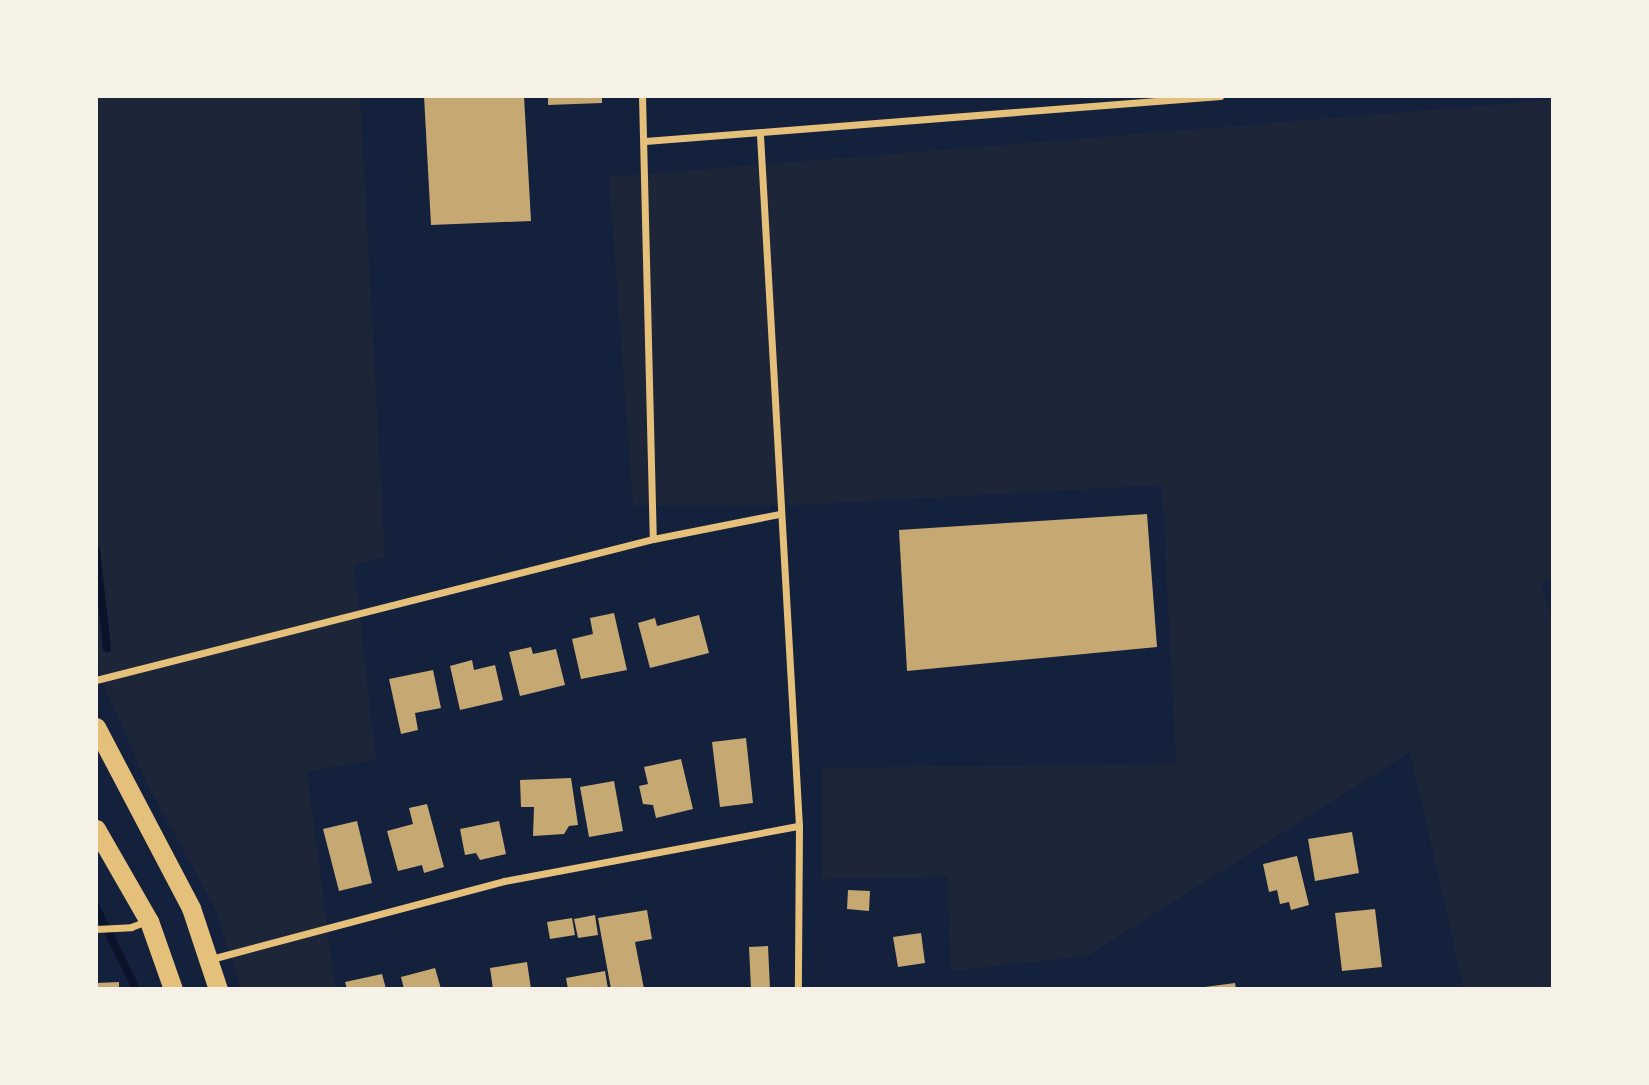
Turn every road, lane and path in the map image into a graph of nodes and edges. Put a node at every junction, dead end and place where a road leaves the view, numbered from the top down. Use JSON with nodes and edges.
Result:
{"nodes":[{"id":1,"x":642,"y":96,"type":"edge"},
{"id":2,"x":1220,"y":96,"type":"edge"},
{"id":3,"x":760,"y":135,"type":"junction"},
{"id":4,"x":645,"y":141,"type":"junction"},
{"id":5,"x":779,"y":514,"type":"junction"},
{"id":6,"x":653,"y":540,"type":"junction"},
{"id":7,"x":96,"y":680,"type":"edge"},
{"id":8,"x":96,"y":727,"type":"edge"},
{"id":9,"x":799,"y":826,"type":"junction"},
{"id":10,"x":96,"y":829,"type":"edge"},
{"id":11,"x":149,"y":921,"type":"junction"},
{"id":12,"x":96,"y":929,"type":"edge"},
{"id":13,"x":210,"y":959,"type":"junction"},
{"id":14,"x":173,"y":989,"type":"edge"},
{"id":15,"x":218,"y":989,"type":"edge"},
{"id":16,"x":797,"y":989,"type":"edge"}],
"edges":[{"from":1,"to":4,"type":"street"},
{"from":2,"to":3,"type":"street"},
{"from":3,"to":4,"type":"street"},
{"from":3,"to":5,"type":"street"},
{"from":4,"to":6,"type":"street"},
{"from":5,"to":6,"type":"street"},
{"from":5,"to":9,"type":"street"},
{"from":6,"to":7,"type":"street"},
{"from":8,"to":13,"type":"highway"},
{"from":9,"to":13,"type":"street"},
{"from":9,"to":16,"type":"street"},
{"from":10,"to":11,"type":"highway"},
{"from":11,"to":12,"type":"street"},
{"from":11,"to":14,"type":"highway"},
{"from":13,"to":15,"type":"highway"}]}
